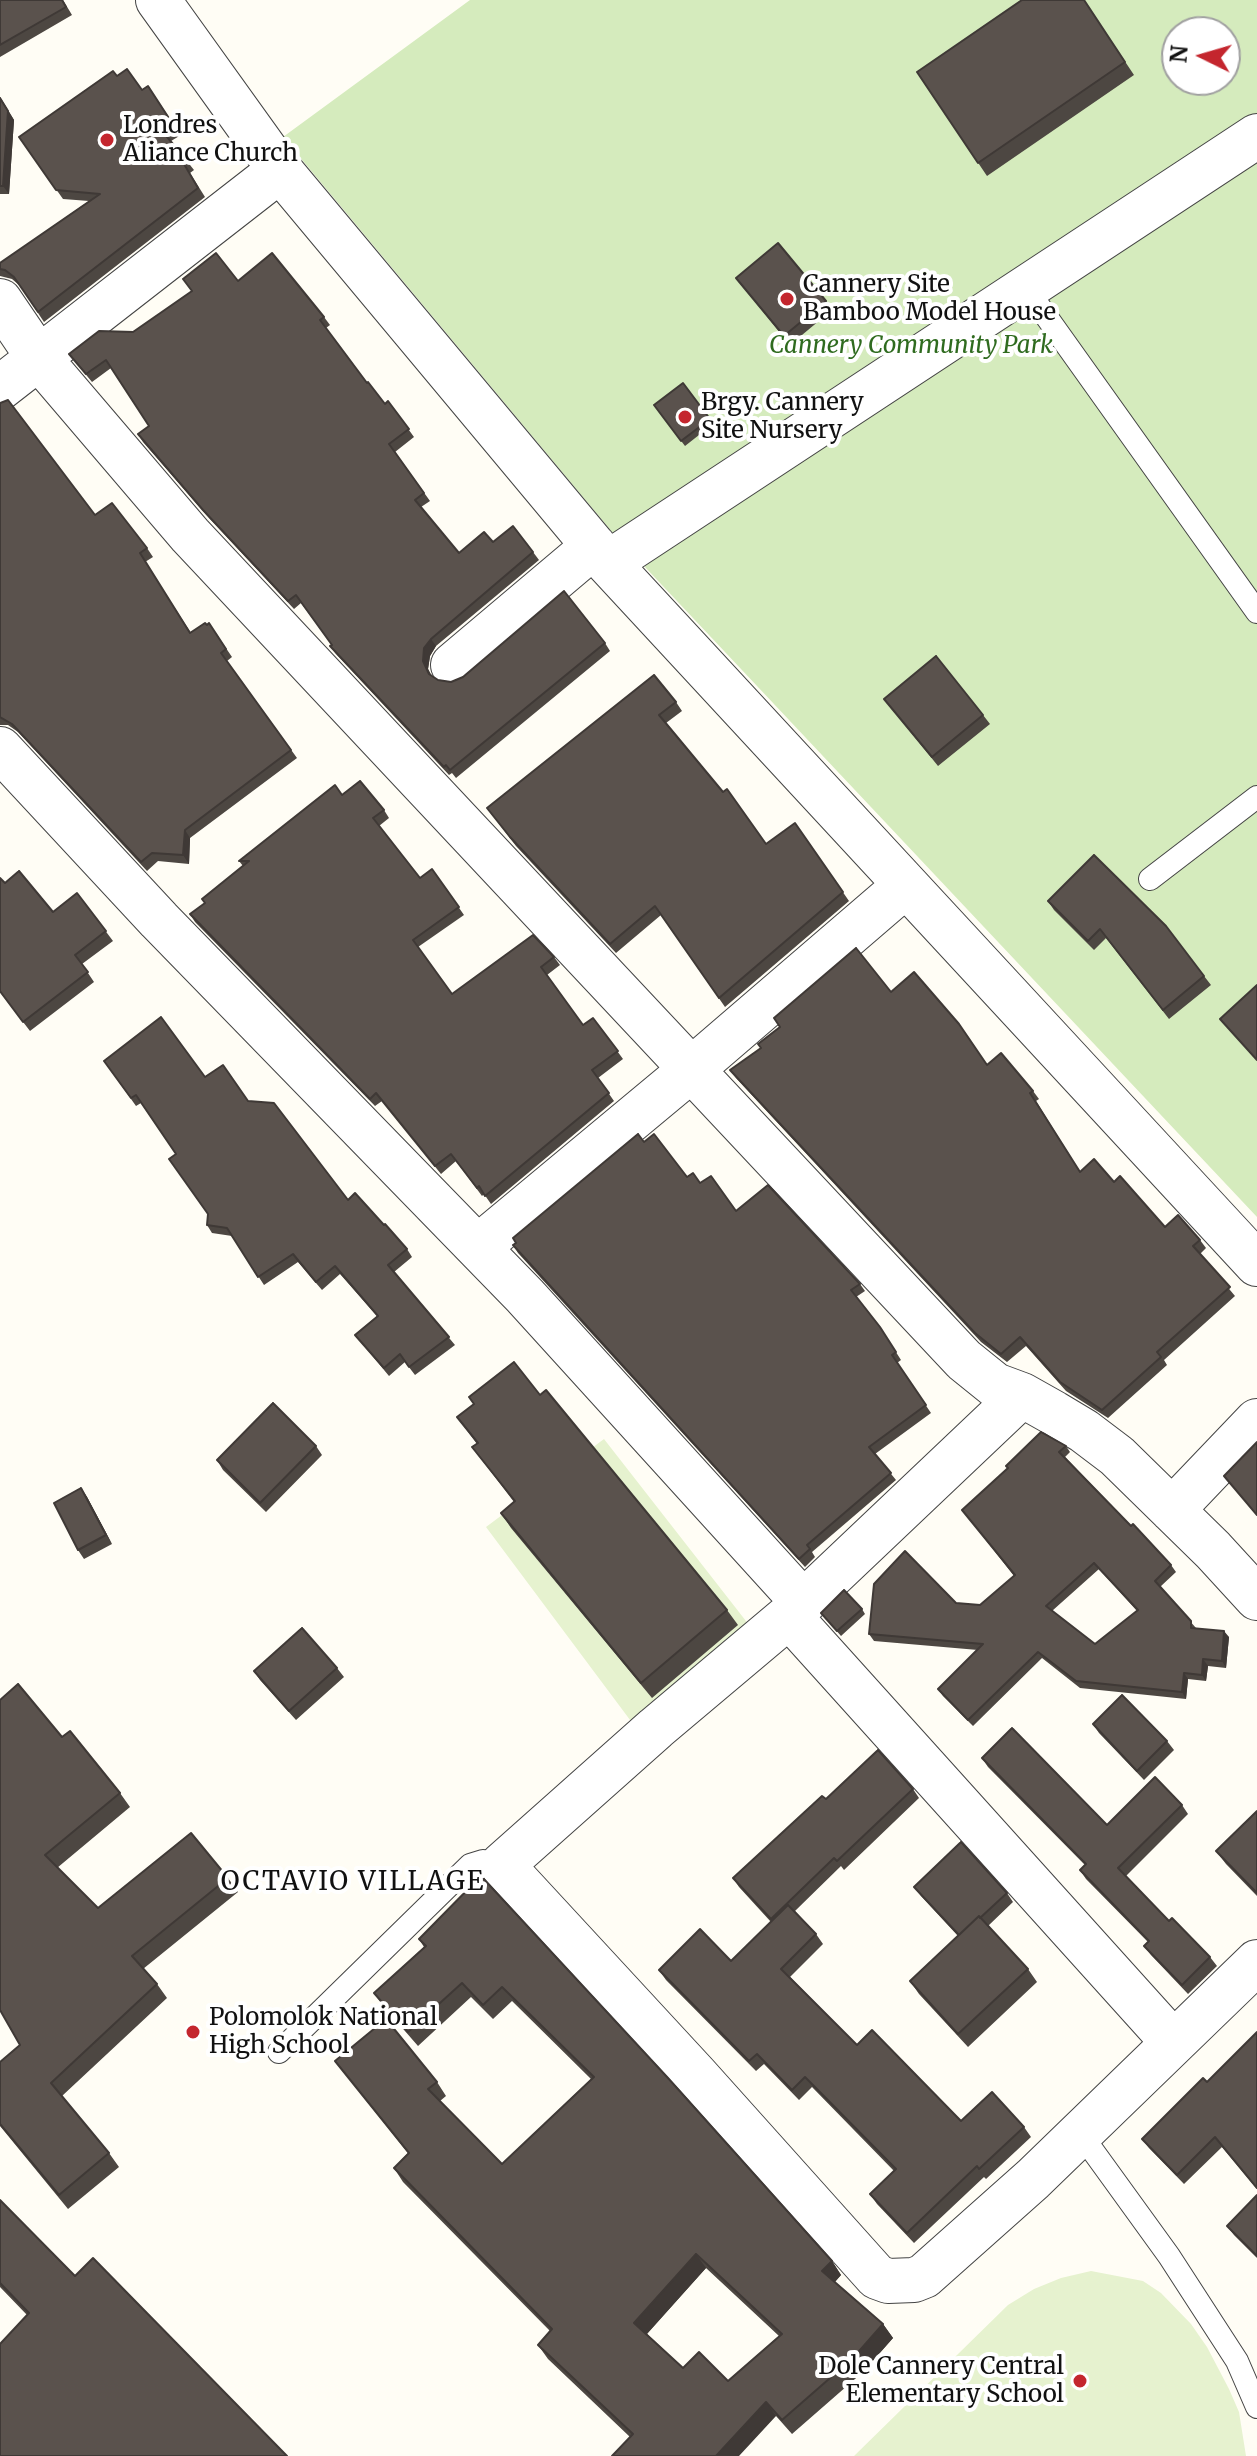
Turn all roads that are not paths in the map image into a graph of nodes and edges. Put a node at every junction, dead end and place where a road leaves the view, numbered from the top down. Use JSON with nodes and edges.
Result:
{"nodes":[{"id":1,"x":158,"y":0,"type":"edge"},
{"id":2,"x":1257,"y":136,"type":"edge"},
{"id":3,"x":280,"y":170,"type":"junction"},
{"id":4,"x":1026,"y":288,"type":"junction"},
{"id":5,"x":0,"y":301,"type":"edge"},
{"id":6,"x":38,"y":357,"type":"junction"},
{"id":7,"x":0,"y":388,"type":"edge"},
{"id":8,"x":601,"y":555,"type":"junction"},
{"id":9,"x":1257,"y":612,"type":"edge"},
{"id":10,"x":453,"y":665,"type":"dead end"},
{"id":11,"x":0,"y":749,"type":"edge"},
{"id":12,"x":1257,"y":797,"type":"edge"},
{"id":13,"x":1150,"y":879,"type":"dead end"},
{"id":14,"x":906,"y":885,"type":"junction"},
{"id":15,"x":692,"y":1069,"type":"junction"},
{"id":16,"x":478,"y":1247,"type":"junction"},
{"id":17,"x":1257,"y":1264,"type":"edge"},
{"id":18,"x":1022,"y":1395,"type":"junction"},
{"id":19,"x":1257,"y":1421,"type":"edge"},
{"id":20,"x":1172,"y":1510,"type":"junction"},
{"id":21,"x":1257,"y":1598,"type":"edge"},
{"id":22,"x":796,"y":1609,"type":"junction"},
{"id":23,"x":502,"y":1865,"type":"junction"},
{"id":24,"x":1253,"y":1975,"type":"edge"},
{"id":25,"x":1173,"y":2042,"type":"junction"},
{"id":26,"x":279,"y":2052,"type":"dead end"},
{"id":27,"x":1080,"y":2133,"type":"junction"},
{"id":28,"x":1257,"y":2407,"type":"edge"}],
"edges":[{"from":1,"to":3,"type":"street"},
{"from":2,"to":4,"type":"street"},
{"from":3,"to":6,"type":"street"},
{"from":3,"to":8,"type":"street"},
{"from":4,"to":8,"type":"street"},
{"from":4,"to":9,"type":"lane"},
{"from":5,"to":6,"type":"street"},
{"from":6,"to":7,"type":"street"},
{"from":6,"to":15,"type":"street"},
{"from":8,"to":10,"type":"street"},
{"from":8,"to":14,"type":"street"},
{"from":11,"to":16,"type":"street"},
{"from":12,"to":13,"type":"lane"},
{"from":14,"to":15,"type":"street"},
{"from":14,"to":17,"type":"street"},
{"from":15,"to":16,"type":"street"},
{"from":15,"to":18,"type":"street"},
{"from":16,"to":22,"type":"street"},
{"from":18,"to":20,"type":"street"},
{"from":18,"to":22,"type":"street"},
{"from":19,"to":20,"type":"street"},
{"from":20,"to":21,"type":"street"},
{"from":22,"to":23,"type":"street"},
{"from":22,"to":25,"type":"street"},
{"from":23,"to":26,"type":"lane"},
{"from":23,"to":27,"type":"street"},
{"from":24,"to":25,"type":"street"},
{"from":25,"to":27,"type":"street"},
{"from":27,"to":28,"type":"lane"}]}
